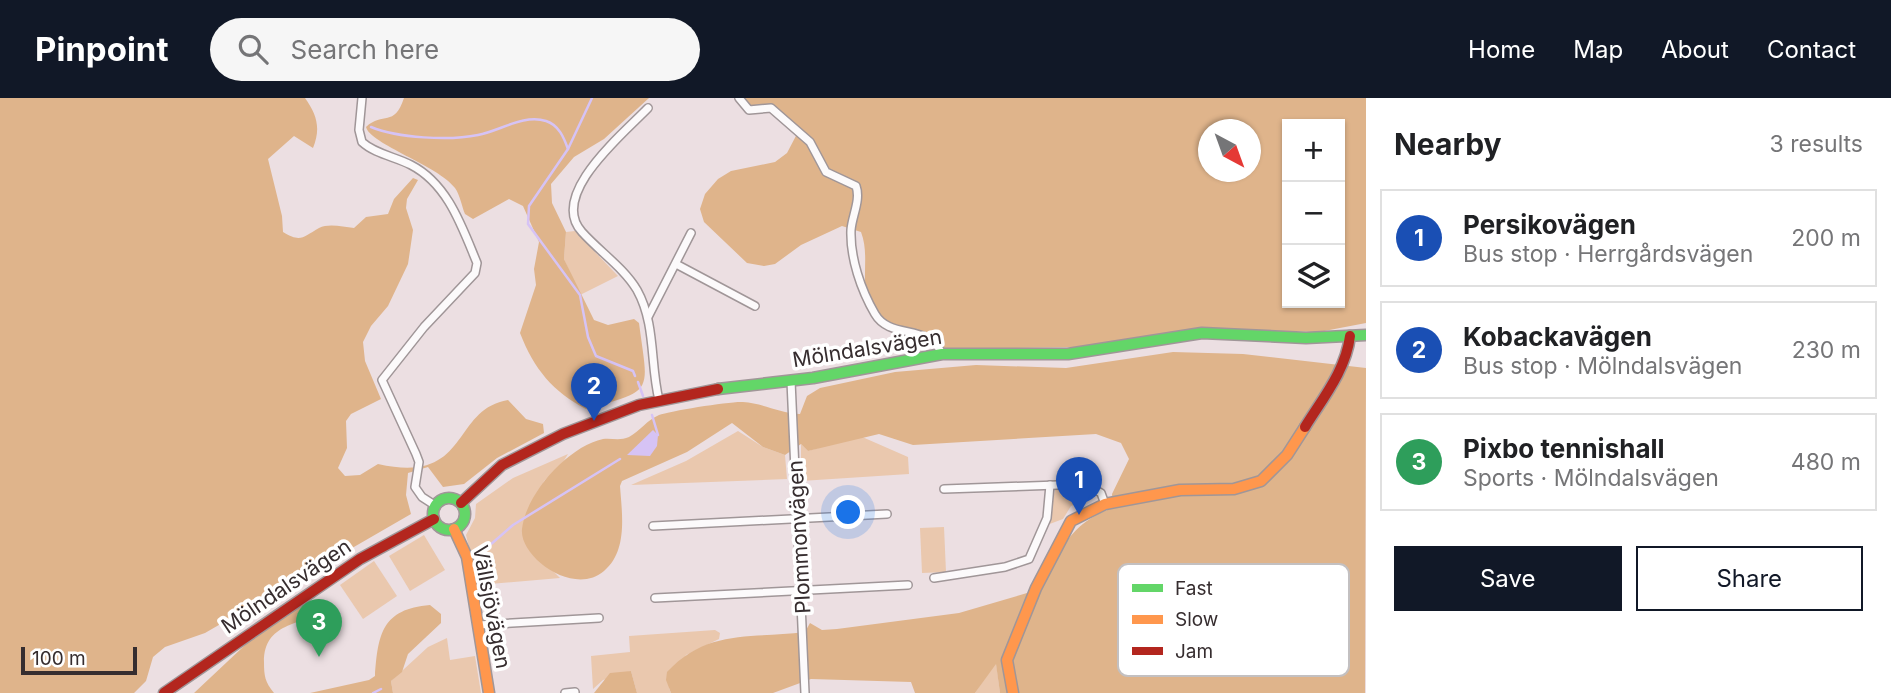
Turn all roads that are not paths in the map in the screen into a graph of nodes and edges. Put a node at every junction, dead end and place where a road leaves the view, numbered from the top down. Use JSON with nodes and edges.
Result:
{"nodes":[{"id":1,"x":362,"y":98,"type":"edge"},
{"id":2,"x":739,"y":98,"type":"edge"},
{"id":3,"x":648,"y":108,"type":"dead end"},
{"id":4,"x":691,"y":233,"type":"dead end"},
{"id":5,"x":676,"y":264,"type":"junction"},
{"id":6,"x":755,"y":306,"type":"dead end"},
{"id":7,"x":648,"y":317,"type":"junction"},
{"id":8,"x":1366,"y":335,"type":"edge"},
{"id":9,"x":1350,"y":336,"type":"junction"},
{"id":10,"x":942,"y":354,"type":"junction"},
{"id":11,"x":791,"y":381,"type":"junction"},
{"id":12,"x":659,"y":400,"type":"junction"},
{"id":13,"x":1050,"y":485,"type":"junction"},
{"id":14,"x":944,"y":489,"type":"dead end"},
{"id":15,"x":461,"y":503,"type":"junction"},
{"id":16,"x":1105,"y":504,"type":"junction"},
{"id":17,"x":436,"y":506,"type":"junction"},
{"id":18,"x":887,"y":514,"type":"dead end"},
{"id":19,"x":434,"y":519,"type":"junction"},
{"id":20,"x":798,"y":519,"type":"junction"},
{"id":21,"x":653,"y":526,"type":"dead end"},
{"id":22,"x":454,"y":529,"type":"junction"},
{"id":23,"x":934,"y":578,"type":"dead end"},
{"id":24,"x":908,"y":585,"type":"dead end"},
{"id":25,"x":802,"y":591,"type":"junction"},
{"id":26,"x":655,"y":598,"type":"dead end"},
{"id":27,"x":599,"y":618,"type":"dead end"},
{"id":28,"x":478,"y":625,"type":"junction"},
{"id":29,"x":575,"y":692,"type":"edge"},
{"id":30,"x":164,"y":693,"type":"edge"},
{"id":31,"x":489,"y":693,"type":"edge"},
{"id":32,"x":565,"y":693,"type":"edge"},
{"id":33,"x":805,"y":693,"type":"edge"},
{"id":34,"x":1013,"y":693,"type":"edge"}],
"edges":[{"from":1,"to":17,"type":"street"},
{"from":2,"to":10,"type":"street"},
{"from":3,"to":7,"type":"street"},
{"from":4,"to":5,"type":"street"},
{"from":5,"to":6,"type":"street"},
{"from":5,"to":7,"type":"street"},
{"from":7,"to":12,"type":"street"},
{"from":8,"to":9,"type":"street","name":"Mölndalsvägen"},
{"from":9,"to":10,"type":"street","name":"Mölndalsvägen"},
{"from":9,"to":16,"type":"street"},
{"from":10,"to":11,"type":"street","name":"Mölndalsvägen"},
{"from":11,"to":12,"type":"street","name":"Mölndalsvägen"},
{"from":11,"to":20,"type":"street","name":"Plommonvägen"},
{"from":12,"to":15,"type":"street","name":"Mölndalsvägen"},
{"from":13,"to":14,"type":"street"},
{"from":13,"to":16,"type":"street"},
{"from":13,"to":23,"type":"street"},
{"from":15,"to":17,"type":"street"},
{"from":15,"to":22,"type":"street"},
{"from":16,"to":34,"type":"street"},
{"from":17,"to":19,"type":"street"},
{"from":18,"to":20,"type":"street"},
{"from":19,"to":22,"type":"street"},
{"from":19,"to":30,"type":"street","name":"Mölndalsvägen"},
{"from":20,"to":21,"type":"street"},
{"from":20,"to":25,"type":"street","name":"Plommonvägen"},
{"from":22,"to":28,"type":"street","name":"Vällsjövägen"},
{"from":24,"to":25,"type":"street"},
{"from":25,"to":26,"type":"street"},
{"from":25,"to":33,"type":"street","name":"Plommonvägen"},
{"from":27,"to":28,"type":"street"},
{"from":28,"to":31,"type":"street","name":"Vällsjövägen"},
{"from":29,"to":32,"type":"street"}]}
